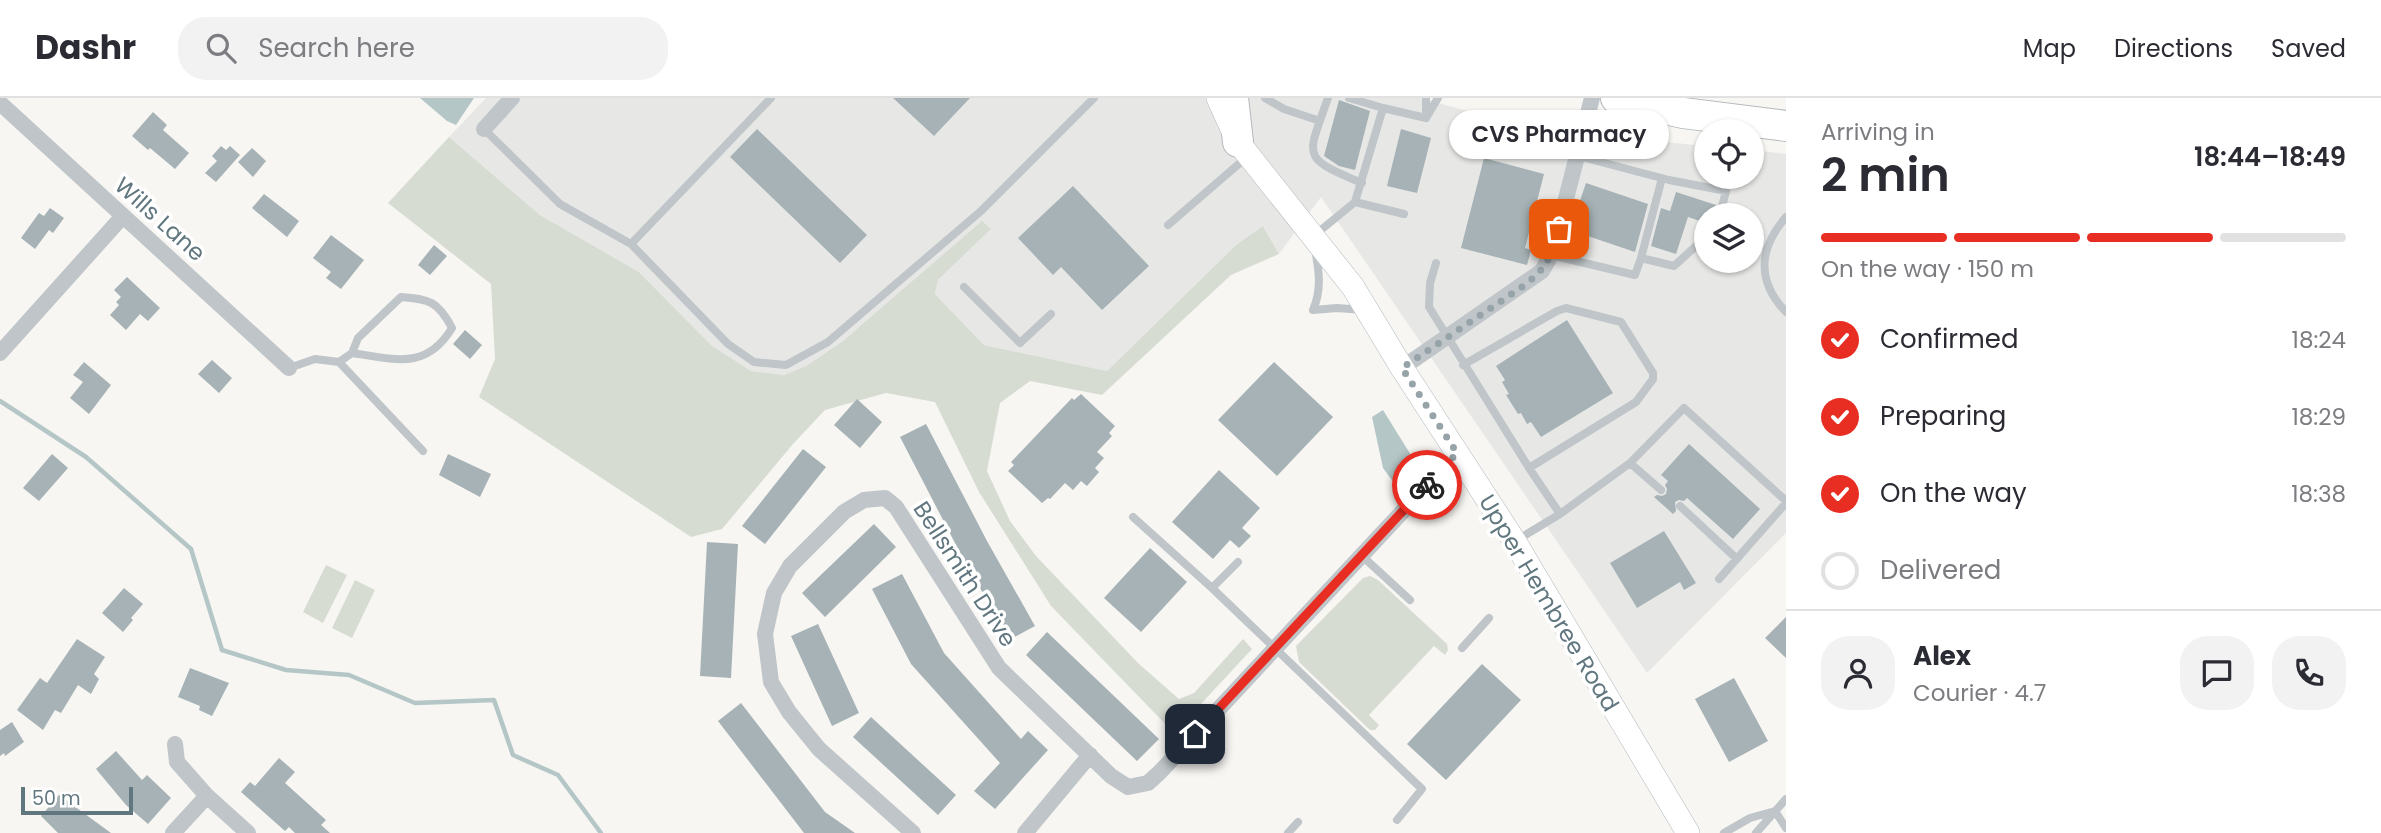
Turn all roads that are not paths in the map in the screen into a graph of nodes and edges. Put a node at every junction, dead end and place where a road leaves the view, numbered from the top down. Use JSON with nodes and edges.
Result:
{"nodes":[{"id":1,"x":512,"y":98,"type":"edge"},
{"id":2,"x":771,"y":98,"type":"edge"},
{"id":3,"x":1094,"y":98,"type":"edge"},
{"id":4,"x":1217,"y":98,"type":"edge"},
{"id":5,"x":1233,"y":98,"type":"edge"},
{"id":6,"x":1265,"y":98,"type":"edge"},
{"id":7,"x":1328,"y":98,"type":"edge"},
{"id":8,"x":1349,"y":98,"type":"edge"},
{"id":9,"x":1426,"y":98,"type":"edge"},
{"id":10,"x":1438,"y":98,"type":"edge"},
{"id":11,"x":1592,"y":98,"type":"edge"},
{"id":12,"x":1616,"y":98,"type":"edge"},
{"id":13,"x":0,"y":103,"type":"edge"},
{"id":14,"x":1383,"y":108,"type":"junction"},
{"id":15,"x":1426,"y":118,"type":"junction"},
{"id":16,"x":1320,"y":121,"type":"junction"},
{"id":17,"x":1786,"y":126,"type":"edge"},
{"id":18,"x":484,"y":129,"type":"joint"},
{"id":19,"x":1243,"y":149,"type":"junction"},
{"id":20,"x":1578,"y":156,"type":"junction"},
{"id":21,"x":1662,"y":178,"type":"junction"},
{"id":22,"x":1362,"y":183,"type":"junction"},
{"id":23,"x":1355,"y":202,"type":"junction"},
{"id":24,"x":1723,"y":203,"type":"edge"},
{"id":25,"x":1404,"y":214,"type":"dead end"},
{"id":26,"x":123,"y":216,"type":"junction"},
{"id":27,"x":1786,"y":217,"type":"edge"},
{"id":28,"x":1168,"y":225,"type":"dead end"},
{"id":29,"x":1313,"y":236,"type":"junction"},
{"id":30,"x":631,"y":244,"type":"junction"},
{"id":31,"x":1694,"y":248,"type":"edge"},
{"id":32,"x":1551,"y":255,"type":"junction"},
{"id":33,"x":1641,"y":258,"type":"junction"},
{"id":34,"x":1436,"y":263,"type":"dead end"},
{"id":35,"x":964,"y":287,"type":"dead end"},
{"id":36,"x":1366,"y":310,"type":"junction"},
{"id":37,"x":1786,"y":312,"type":"edge"},
{"id":38,"x":1051,"y":314,"type":"dead end"},
{"id":39,"x":1446,"y":338,"type":"junction"},
{"id":40,"x":0,"y":353,"type":"edge"},
{"id":41,"x":352,"y":353,"type":"junction"},
{"id":42,"x":339,"y":362,"type":"junction"},
{"id":43,"x":1463,"y":365,"type":"junction"},
{"id":44,"x":1402,"y":368,"type":"junction"},
{"id":45,"x":289,"y":369,"type":"joint"},
{"id":46,"x":423,"y":451,"type":"dead end"},
{"id":47,"x":1457,"y":453,"type":"junction"},
{"id":48,"x":1630,"y":463,"type":"junction"},
{"id":49,"x":1529,"y":468,"type":"junction"},
{"id":50,"x":1661,"y":490,"type":"dead end"},
{"id":51,"x":1786,"y":502,"type":"edge"},
{"id":52,"x":1679,"y":506,"type":"dead end"},
{"id":53,"x":1560,"y":514,"type":"junction"},
{"id":54,"x":1133,"y":517,"type":"dead end"},
{"id":55,"x":1515,"y":542,"type":"junction"},
{"id":56,"x":1361,"y":555,"type":"junction"},
{"id":57,"x":1737,"y":559,"type":"junction"},
{"id":58,"x":1238,"y":562,"type":"dead end"},
{"id":59,"x":1718,"y":579,"type":"dead end"},
{"id":60,"x":1212,"y":588,"type":"junction"},
{"id":61,"x":1410,"y":600,"type":"dead end"},
{"id":62,"x":1489,"y":618,"type":"dead end"},
{"id":63,"x":1275,"y":648,"type":"junction"},
{"id":64,"x":1462,"y":648,"type":"dead end"},
{"id":65,"x":175,"y":744,"type":"dead end"},
{"id":66,"x":1090,"y":755,"type":"junction"},
{"id":67,"x":207,"y":796,"type":"junction"},
{"id":68,"x":1786,"y":799,"type":"edge"},
{"id":69,"x":1775,"y":811,"type":"junction"},
{"id":70,"x":1397,"y":820,"type":"dead end"},
{"id":71,"x":1298,"y":822,"type":"dead end"},
{"id":72,"x":1786,"y":828,"type":"edge"},
{"id":73,"x":173,"y":833,"type":"edge"},
{"id":74,"x":248,"y":833,"type":"edge"},
{"id":75,"x":913,"y":833,"type":"edge"},
{"id":76,"x":1025,"y":833,"type":"edge"},
{"id":77,"x":1287,"y":833,"type":"edge"},
{"id":78,"x":1688,"y":833,"type":"edge"},
{"id":79,"x":1724,"y":833,"type":"edge"},
{"id":80,"x":1756,"y":833,"type":"edge"}],
"edges":[{"from":1,"to":18,"type":"street"},
{"from":2,"to":30,"type":"lane"},
{"from":3,"to":30,"type":"lane"},
{"from":4,"to":19,"type":"street","name":"Upper Hembree Road"},
{"from":5,"to":19,"type":"highway"},
{"from":6,"to":16,"type":"lane"},
{"from":7,"to":16,"type":"lane"},
{"from":8,"to":14,"type":"lane"},
{"from":9,"to":15,"type":"lane"},
{"from":10,"to":15,"type":"lane"},
{"from":11,"to":20,"type":"street"},
{"from":12,"to":17,"type":"highway"},
{"from":13,"to":26,"type":"street","name":"Wills Lane"},
{"from":14,"to":15,"type":"lane"},
{"from":14,"to":22,"type":"lane"},
{"from":16,"to":22,"type":"lane"},
{"from":18,"to":30,"type":"lane"},
{"from":19,"to":28,"type":"lane"},
{"from":19,"to":29,"type":"street","name":"Upper Hembree Road"},
{"from":20,"to":21,"type":"lane"},
{"from":20,"to":32,"type":"street"},
{"from":21,"to":24,"type":"lane"},
{"from":21,"to":33,"type":"lane"},
{"from":22,"to":23,"type":"lane"},
{"from":23,"to":25,"type":"lane"},
{"from":23,"to":29,"type":"lane"},
{"from":26,"to":40,"type":"street"},
{"from":26,"to":45,"type":"street","name":"Wills Lane"},
{"from":27,"to":37,"type":"lane"},
{"from":29,"to":36,"type":"street","name":"Upper Hembree Road"},
{"from":29,"to":36,"type":"lane"},
{"from":31,"to":33,"type":"lane"},
{"from":32,"to":33,"type":"lane"},
{"from":32,"to":39,"type":"street"},
{"from":34,"to":39,"type":"lane"},
{"from":35,"to":38,"type":"lane"},
{"from":36,"to":44,"type":"street","name":"Upper Hembree Road"},
{"from":39,"to":43,"type":"lane"},
{"from":39,"to":44,"type":"street"},
{"from":41,"to":41,"type":"lane"},
{"from":41,"to":42,"type":"lane"},
{"from":42,"to":45,"type":"lane"},
{"from":42,"to":46,"type":"lane"},
{"from":43,"to":49,"type":"lane"},
{"from":43,"to":49,"type":"lane"},
{"from":44,"to":47,"type":"street","name":"Upper Hembree Road"},
{"from":47,"to":55,"type":"street","name":"Upper Hembree Road"},
{"from":47,"to":56,"type":"street","name":"Bellsmith Drive"},
{"from":48,"to":50,"type":"lane"},
{"from":48,"to":51,"type":"lane"},
{"from":48,"to":53,"type":"lane"},
{"from":49,"to":53,"type":"lane"},
{"from":51,"to":57,"type":"lane"},
{"from":52,"to":57,"type":"lane"},
{"from":53,"to":55,"type":"lane"},
{"from":54,"to":60,"type":"lane"},
{"from":55,"to":78,"type":"street","name":"Upper Hembree Road"},
{"from":56,"to":61,"type":"lane"},
{"from":56,"to":63,"type":"street","name":"Bellsmith Drive"},
{"from":57,"to":59,"type":"lane"},
{"from":58,"to":60,"type":"lane"},
{"from":60,"to":63,"type":"lane"},
{"from":62,"to":64,"type":"lane"},
{"from":63,"to":66,"type":"street","name":"Bellsmith Drive"},
{"from":63,"to":70,"type":"lane"},
{"from":65,"to":67,"type":"street"},
{"from":66,"to":75,"type":"street","name":"Bellsmith Drive"},
{"from":66,"to":76,"type":"street"},
{"from":67,"to":73,"type":"street"},
{"from":67,"to":74,"type":"street"},
{"from":68,"to":69,"type":"lane"},
{"from":69,"to":72,"type":"lane"},
{"from":69,"to":79,"type":"lane"},
{"from":69,"to":80,"type":"lane"},
{"from":71,"to":77,"type":"lane"}]}
